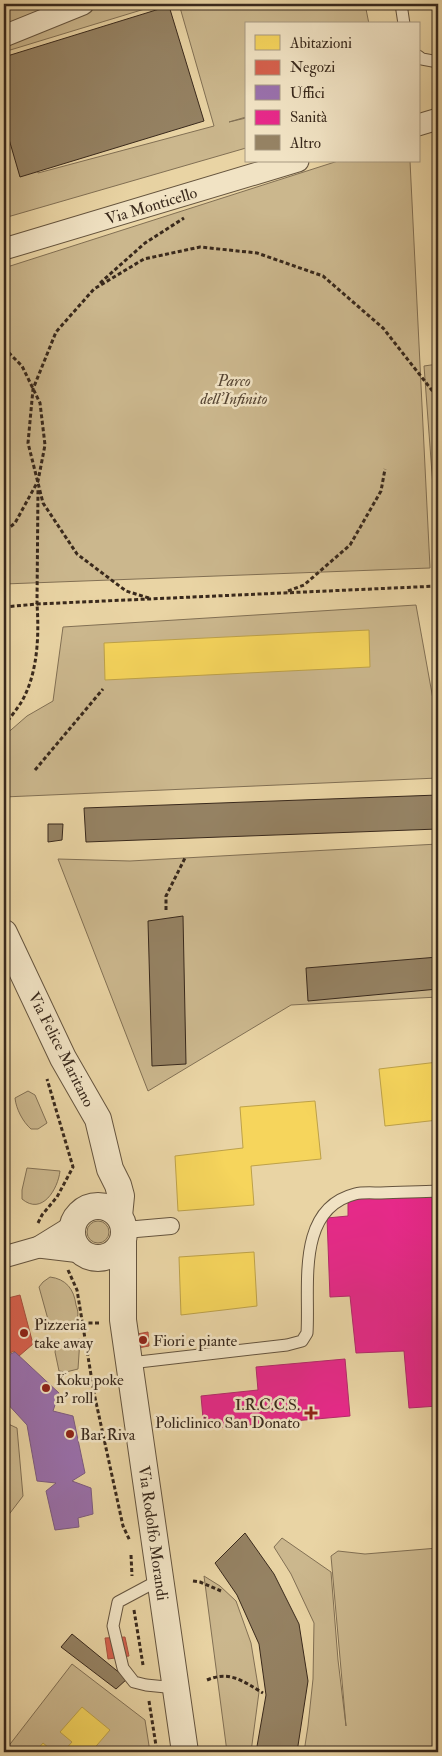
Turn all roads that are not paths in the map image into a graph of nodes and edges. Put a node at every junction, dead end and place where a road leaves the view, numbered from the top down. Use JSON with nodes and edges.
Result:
{"nodes":[{"id":1,"x":84,"y":4,"type":"edge"},
{"id":2,"x":401,"y":4,"type":"edge"},
{"id":3,"x":404,"y":22,"type":"edge"},
{"id":4,"x":4,"y":36,"type":"edge"},
{"id":5,"x":420,"y":58,"type":"edge"},
{"id":6,"x":438,"y":62,"type":"edge"},
{"id":7,"x":438,"y":119,"type":"edge"},
{"id":8,"x":420,"y":124,"type":"edge"},
{"id":9,"x":295,"y":162,"type":"edge"},
{"id":10,"x":4,"y":249,"type":"edge"},
{"id":11,"x":4,"y":933,"type":"edge"},
{"id":12,"x":110,"y":1169,"type":"junction"},
{"id":13,"x":438,"y":1191,"type":"edge"},
{"id":14,"x":80,"y":1217,"type":"junction"},
{"id":15,"x":171,"y":1226,"type":"dead end"},
{"id":16,"x":122,"y":1229,"type":"junction"},
{"id":17,"x":39,"y":1247,"type":"junction"},
{"id":18,"x":4,"y":1257,"type":"edge"},
{"id":19,"x":83,"y":1259,"type":"junction"},
{"id":20,"x":123,"y":1314,"type":"junction"},
{"id":21,"x":130,"y":1363,"type":"junction"},
{"id":22,"x":161,"y":1580,"type":"junction"},
{"id":23,"x":176,"y":1688,"type":"junction"},
{"id":24,"x":185,"y":1752,"type":"edge"}],
"edges":[{"from":1,"to":4,"type":"street"},
{"from":2,"to":3,"type":"lane"},
{"from":5,"to":6,"type":"lane"},
{"from":7,"to":8,"type":"street"},
{"from":9,"to":10,"type":"street","name":"Via Monticello"},
{"from":11,"to":12,"type":"street","name":"Via Felice Maritano"},
{"from":12,"to":14,"type":"street"},
{"from":12,"to":16,"type":"street","name":"Via Felice Maritano"},
{"from":13,"to":21,"type":"lane"},
{"from":14,"to":16,"type":"street"},
{"from":14,"to":17,"type":"street"},
{"from":14,"to":19,"type":"street"},
{"from":15,"to":16,"type":"street"},
{"from":16,"to":19,"type":"street"},
{"from":16,"to":20,"type":"street","name":"Via Rodolfo Morandi"},
{"from":17,"to":18,"type":"street"},
{"from":17,"to":19,"type":"street"},
{"from":19,"to":20,"type":"street","name":"Via Rodolfo Morandi"},
{"from":20,"to":21,"type":"street","name":"Via Rodolfo Morandi"},
{"from":21,"to":22,"type":"street","name":"Via Rodolfo Morandi"},
{"from":22,"to":23,"type":"street","name":"Via Rodolfo Morandi"},
{"from":22,"to":23,"type":"lane"},
{"from":23,"to":24,"type":"street","name":"Via Rodolfo Morandi"}]}
